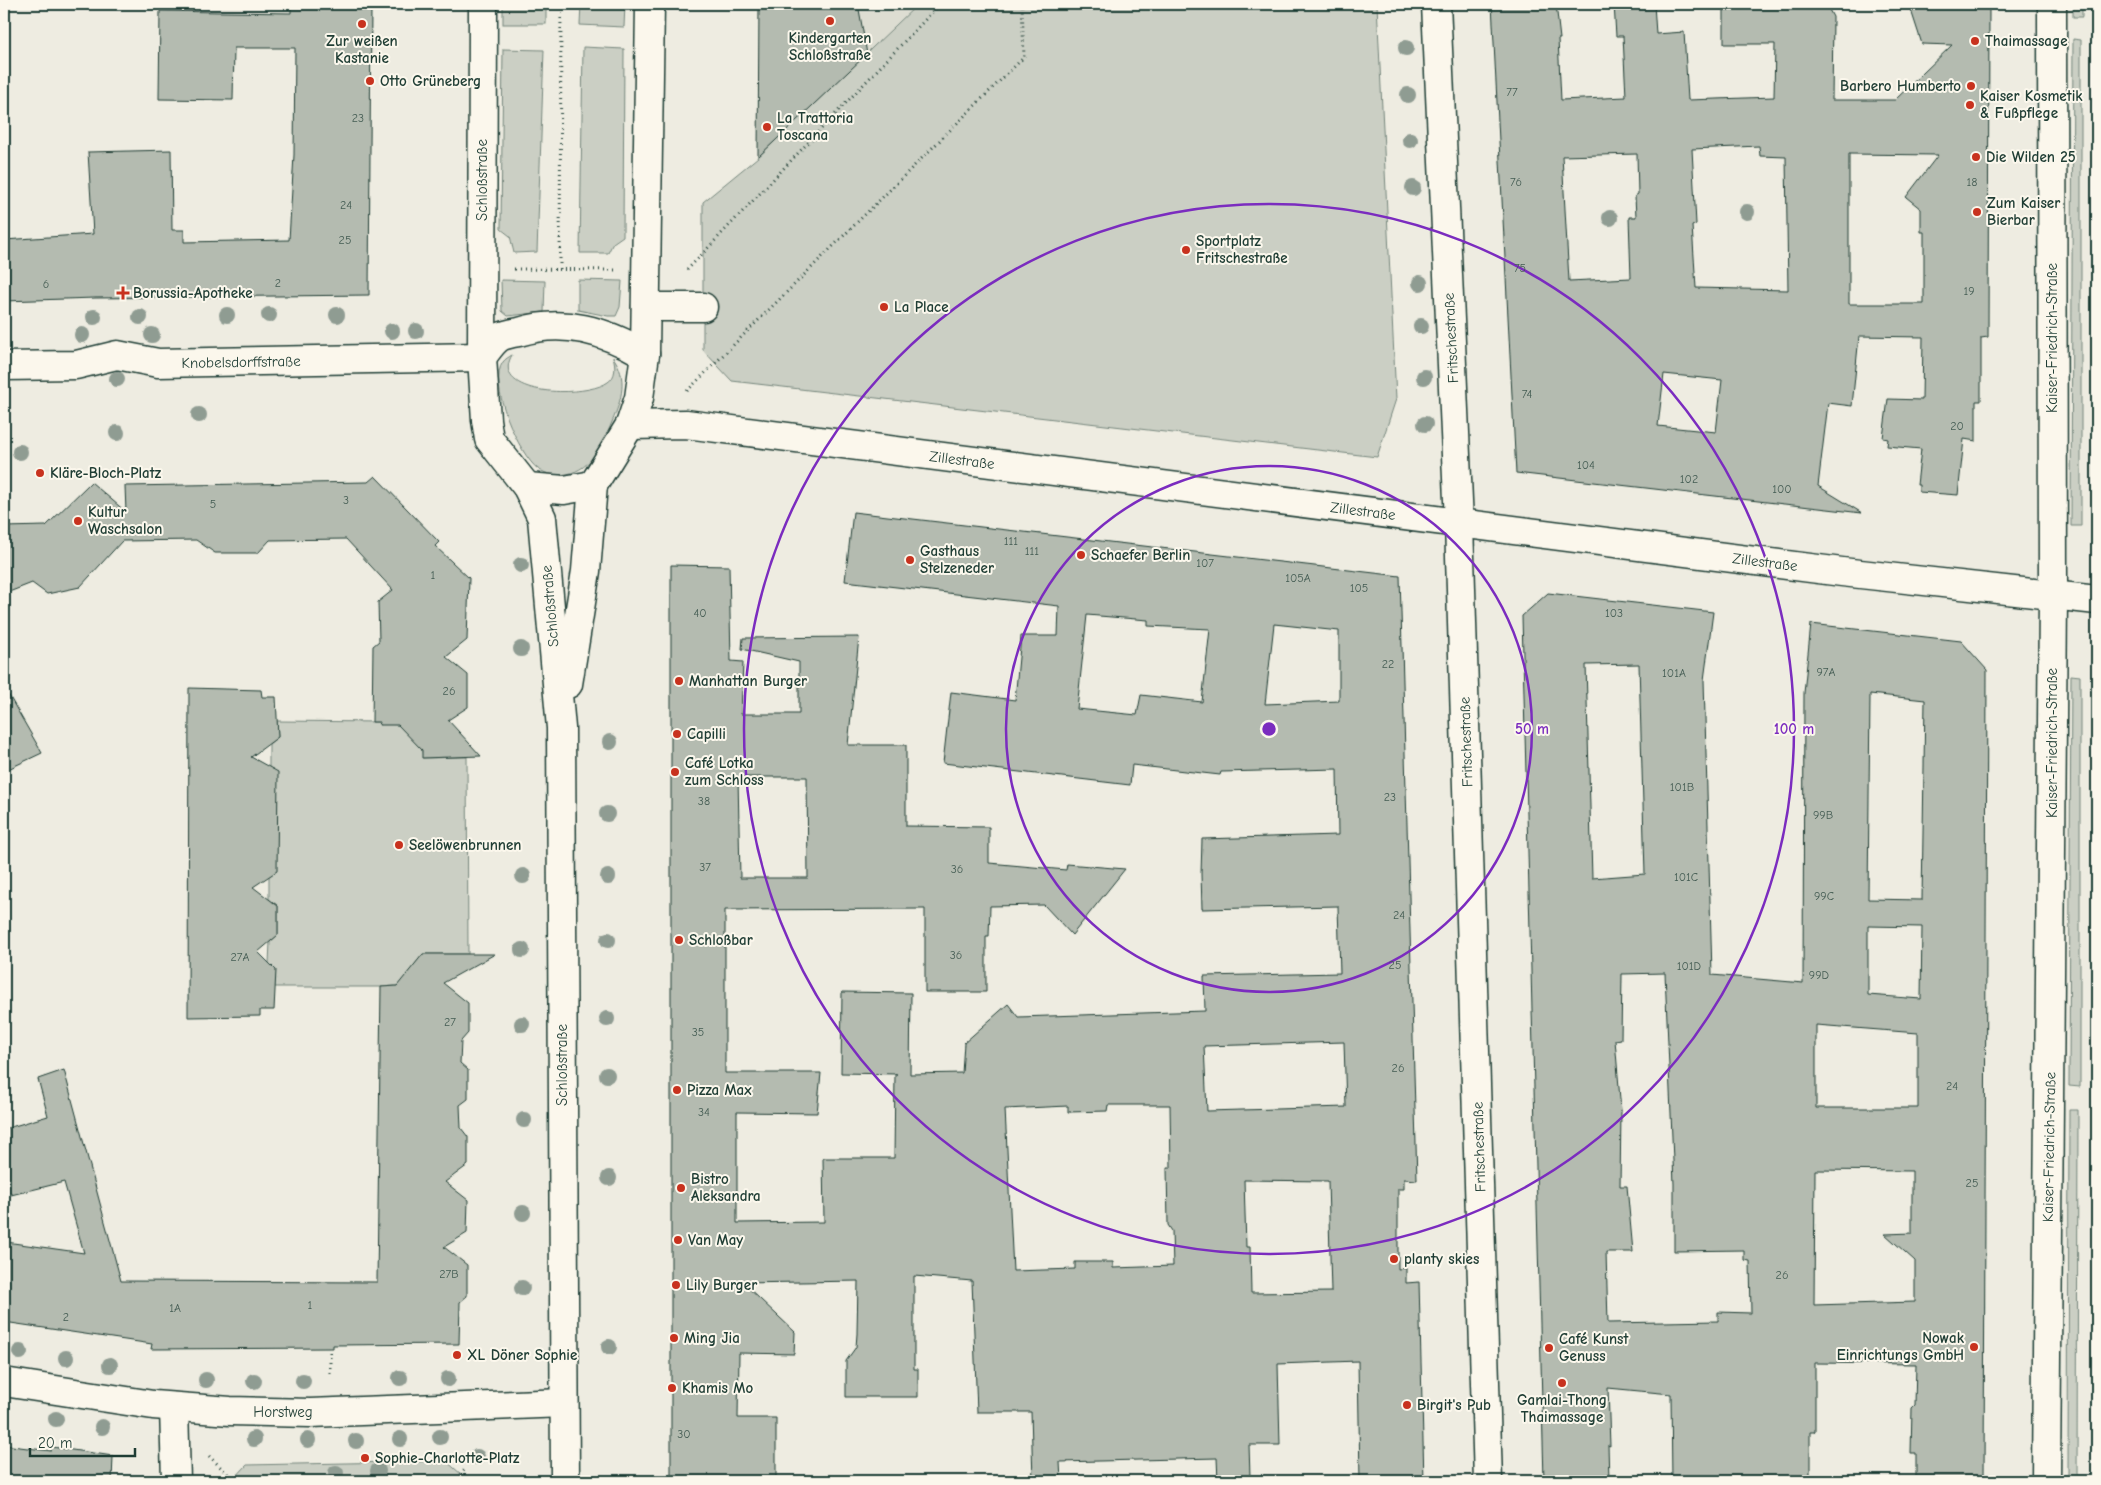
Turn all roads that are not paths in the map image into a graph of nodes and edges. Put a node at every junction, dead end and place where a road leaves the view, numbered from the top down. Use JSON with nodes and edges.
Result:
{"nodes":[{"id":1,"x":483,"y":4,"type":"edge"},
{"id":2,"x":650,"y":4,"type":"edge"},
{"id":3,"x":1436,"y":4,"type":"edge"},
{"id":4,"x":2052,"y":4,"type":"edge"},
{"id":5,"x":646,"y":307,"type":"junction"},
{"id":6,"x":703,"y":307,"type":"dead end"},
{"id":7,"x":645,"y":354,"type":"junction"},
{"id":8,"x":482,"y":357,"type":"junction"},
{"id":9,"x":4,"y":366,"type":"edge"},
{"id":10,"x":630,"y":425,"type":"junction"},
{"id":11,"x":593,"y":485,"type":"junction"},
{"id":12,"x":527,"y":487,"type":"junction"},
{"id":13,"x":1459,"y":522,"type":"junction"},
{"id":14,"x":2053,"y":596,"type":"junction"},
{"id":15,"x":2097,"y":600,"type":"edge"},
{"id":16,"x":561,"y":728,"type":"junction"},
{"id":17,"x":4,"y":1382,"type":"edge"},
{"id":18,"x":564,"y":1403,"type":"junction"},
{"id":19,"x":174,"y":1407,"type":"junction"},
{"id":20,"x":176,"y":1481,"type":"edge"},
{"id":21,"x":564,"y":1481,"type":"edge"},
{"id":22,"x":1488,"y":1481,"type":"edge"},
{"id":23,"x":2046,"y":1481,"type":"edge"}],
"edges":[{"from":1,"to":8,"type":"street","name":"Schloßstraße"},
{"from":2,"to":5,"type":"street","name":"Schloßstraße"},
{"from":3,"to":13,"type":"street","name":"Fritschestraße"},
{"from":4,"to":14,"type":"street","name":"Kaiser-Friedrich-Straße"},
{"from":5,"to":6,"type":"street"},
{"from":5,"to":7,"type":"street","name":"Schloßstraße"},
{"from":7,"to":8,"type":"street"},
{"from":7,"to":10,"type":"street","name":"Schloßstraße"},
{"from":8,"to":9,"type":"street","name":"Knobelsdorffstraße"},
{"from":8,"to":12,"type":"street","name":"Schloßstraße"},
{"from":10,"to":11,"type":"street","name":"Schloßstraße"},
{"from":10,"to":13,"type":"street","name":"Zillestraße"},
{"from":11,"to":12,"type":"street"},
{"from":11,"to":16,"type":"street","name":"Schloßstraße"},
{"from":12,"to":16,"type":"street","name":"Schloßstraße"},
{"from":13,"to":14,"type":"street","name":"Zillestraße"},
{"from":13,"to":22,"type":"street","name":"Fritschestraße"},
{"from":14,"to":15,"type":"street","name":"Zillestraße"},
{"from":14,"to":23,"type":"street","name":"Kaiser-Friedrich-Straße"},
{"from":16,"to":18,"type":"street","name":"Schloßstraße"},
{"from":17,"to":19,"type":"street","name":"Horstweg"},
{"from":18,"to":19,"type":"street","name":"Horstweg"},
{"from":18,"to":21,"type":"street","name":"Schloßstraße"},
{"from":19,"to":20,"type":"street"}]}
